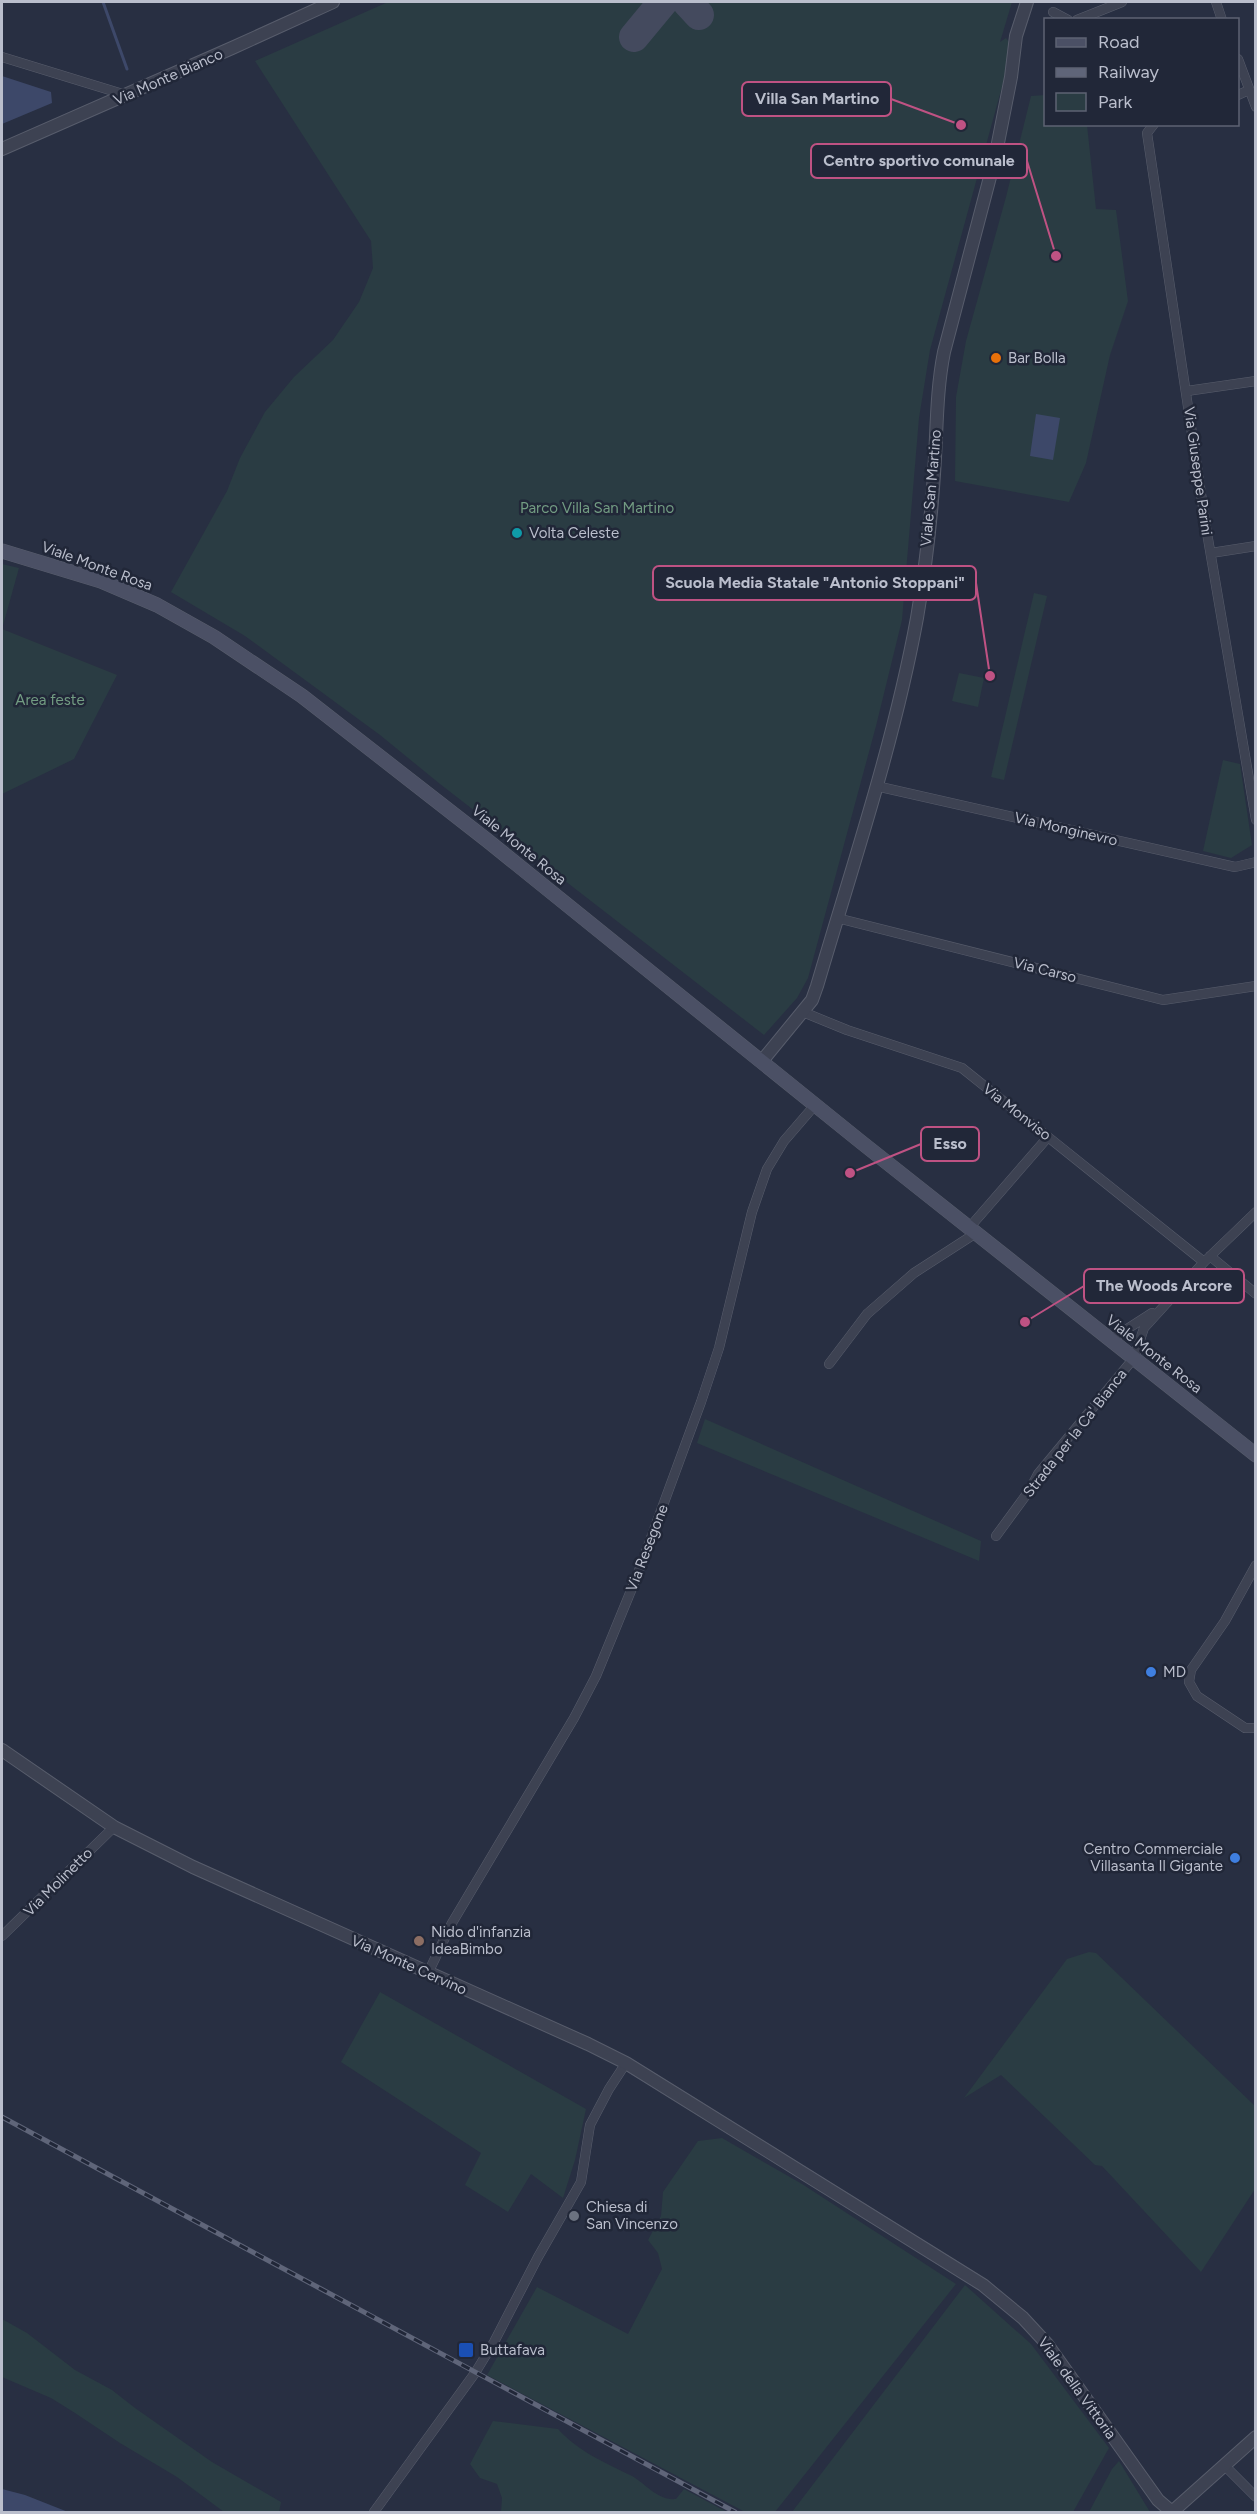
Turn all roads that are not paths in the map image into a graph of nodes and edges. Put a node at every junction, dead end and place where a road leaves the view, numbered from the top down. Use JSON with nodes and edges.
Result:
{"nodes":[{"id":1,"x":333,"y":2,"type":"edge"},
{"id":2,"x":1027,"y":2,"type":"edge"},
{"id":3,"x":1122,"y":2,"type":"edge"},
{"id":4,"x":1216,"y":2,"type":"edge"},
{"id":5,"x":1053,"y":12,"type":"dead end"},
{"id":6,"x":1064,"y":18,"type":"edge"},
{"id":7,"x":1082,"y":18,"type":"edge"},
{"id":8,"x":1221,"y":18,"type":"edge"},
{"id":9,"x":2,"y":57,"type":"edge"},
{"id":10,"x":1239,"y":62,"type":"edge"},
{"id":11,"x":1249,"y":90,"type":"junction"},
{"id":12,"x":1239,"y":94,"type":"edge"},
{"id":13,"x":126,"y":95,"type":"junction"},
{"id":14,"x":1256,"y":107,"type":"edge"},
{"id":15,"x":1152,"y":126,"type":"edge"},
{"id":16,"x":2,"y":149,"type":"edge"},
{"id":17,"x":1256,"y":381,"type":"edge"},
{"id":18,"x":1186,"y":391,"type":"junction"},
{"id":19,"x":1256,"y":546,"type":"edge"},
{"id":20,"x":2,"y":551,"type":"edge"},
{"id":21,"x":1211,"y":552,"type":"junction"},
{"id":22,"x":876,"y":786,"type":"junction"},
{"id":23,"x":1254,"y":796,"type":"edge"},
{"id":24,"x":1256,"y":820,"type":"edge"},
{"id":25,"x":1256,"y":862,"type":"edge"},
{"id":26,"x":837,"y":918,"type":"junction"},
{"id":27,"x":1256,"y":986,"type":"edge"},
{"id":28,"x":803,"y":1012,"type":"junction"},
{"id":29,"x":762,"y":1061,"type":"junction"},
{"id":30,"x":815,"y":1105,"type":"junction"},
{"id":31,"x":1048,"y":1137,"type":"junction"},
{"id":32,"x":1256,"y":1212,"type":"edge"},
{"id":33,"x":973,"y":1231,"type":"junction"},
{"id":34,"x":1207,"y":1259,"type":"junction"},
{"id":35,"x":1256,"y":1294,"type":"edge"},
{"id":36,"x":1164,"y":1305,"type":"junction"},
{"id":37,"x":1110,"y":1340,"type":"junction"},
{"id":38,"x":1134,"y":1358,"type":"junction"},
{"id":39,"x":829,"y":1364,"type":"dead end"},
{"id":40,"x":1255,"y":1456,"type":"edge"},
{"id":41,"x":996,"y":1536,"type":"dead end"},
{"id":42,"x":1256,"y":1565,"type":"edge"},
{"id":43,"x":1256,"y":1728,"type":"edge"},
{"id":44,"x":2,"y":1750,"type":"edge"},
{"id":45,"x":114,"y":1827,"type":"junction"},
{"id":46,"x":2,"y":1936,"type":"edge"},
{"id":47,"x":428,"y":1973,"type":"junction"},
{"id":48,"x":626,"y":2063,"type":"junction"},
{"id":49,"x":816,"y":2181,"type":"joint"},
{"id":50,"x":1256,"y":2436,"type":"edge"},
{"id":51,"x":1224,"y":2465,"type":"junction"},
{"id":52,"x":1256,"y":2497,"type":"edge"},
{"id":53,"x":374,"y":2512,"type":"edge"},
{"id":54,"x":1172,"y":2512,"type":"edge"}],
"edges":[{"from":1,"to":13,"type":"street","name":"Via Monte Bianco"},
{"from":2,"to":22,"type":"street","name":"Viale San Martino"},
{"from":3,"to":7,"type":"street"},
{"from":4,"to":8,"type":"street"},
{"from":5,"to":6,"type":"street"},
{"from":9,"to":13,"type":"street"},
{"from":10,"to":11,"type":"street"},
{"from":11,"to":12,"type":"street"},
{"from":11,"to":14,"type":"street"},
{"from":13,"to":16,"type":"street","name":"Via Monte Bianco"},
{"from":15,"to":18,"type":"street","name":"Via Giuseppe Parini"},
{"from":17,"to":18,"type":"street"},
{"from":18,"to":21,"type":"street","name":"Via Giuseppe Parini"},
{"from":19,"to":21,"type":"street"},
{"from":20,"to":29,"type":"main road","name":"Viale Monte Rosa"},
{"from":21,"to":23,"type":"street","name":"Via Giuseppe Parini"},
{"from":22,"to":25,"type":"street","name":"Via Monginevro"},
{"from":22,"to":26,"type":"street","name":"Viale San Martino"},
{"from":23,"to":24,"type":"street","name":"Via Giuseppe Parini"},
{"from":26,"to":27,"type":"street","name":"Via Carso"},
{"from":26,"to":28,"type":"street","name":"Viale San Martino"},
{"from":28,"to":29,"type":"street","name":"Viale San Martino"},
{"from":28,"to":31,"type":"street","name":"Via Monviso"},
{"from":29,"to":30,"type":"main road","name":"Viale Monte Rosa"},
{"from":30,"to":33,"type":"main road","name":"Viale Monte Rosa"},
{"from":30,"to":47,"type":"street","name":"Via Resegone"},
{"from":31,"to":33,"type":"street"},
{"from":31,"to":34,"type":"street","name":"Via Monviso"},
{"from":32,"to":34,"type":"street"},
{"from":33,"to":37,"type":"main road","name":"Viale Monte Rosa"},
{"from":33,"to":39,"type":"street"},
{"from":34,"to":35,"type":"street","name":"Via Monviso"},
{"from":34,"to":36,"type":"street"},
{"from":36,"to":37,"type":"street"},
{"from":36,"to":38,"type":"street"},
{"from":37,"to":38,"type":"main road","name":"Viale Monte Rosa"},
{"from":38,"to":40,"type":"main road","name":"Viale Monte Rosa"},
{"from":38,"to":41,"type":"street","name":"Strada per la Ca' Bianca"},
{"from":42,"to":43,"type":"street"},
{"from":44,"to":45,"type":"street","name":"Via Monte Cervino"},
{"from":45,"to":46,"type":"street","name":"Via Molinetto"},
{"from":45,"to":47,"type":"street","name":"Via Monte Cervino"},
{"from":47,"to":48,"type":"street","name":"Via Monte Cervino"},
{"from":48,"to":49,"type":"street","name":"Via Monte Cervino"},
{"from":48,"to":53,"type":"street"},
{"from":49,"to":54,"type":"street","name":"Viale della Vittoria"},
{"from":50,"to":51,"type":"street"},
{"from":51,"to":52,"type":"street"},
{"from":51,"to":54,"type":"street"}]}
